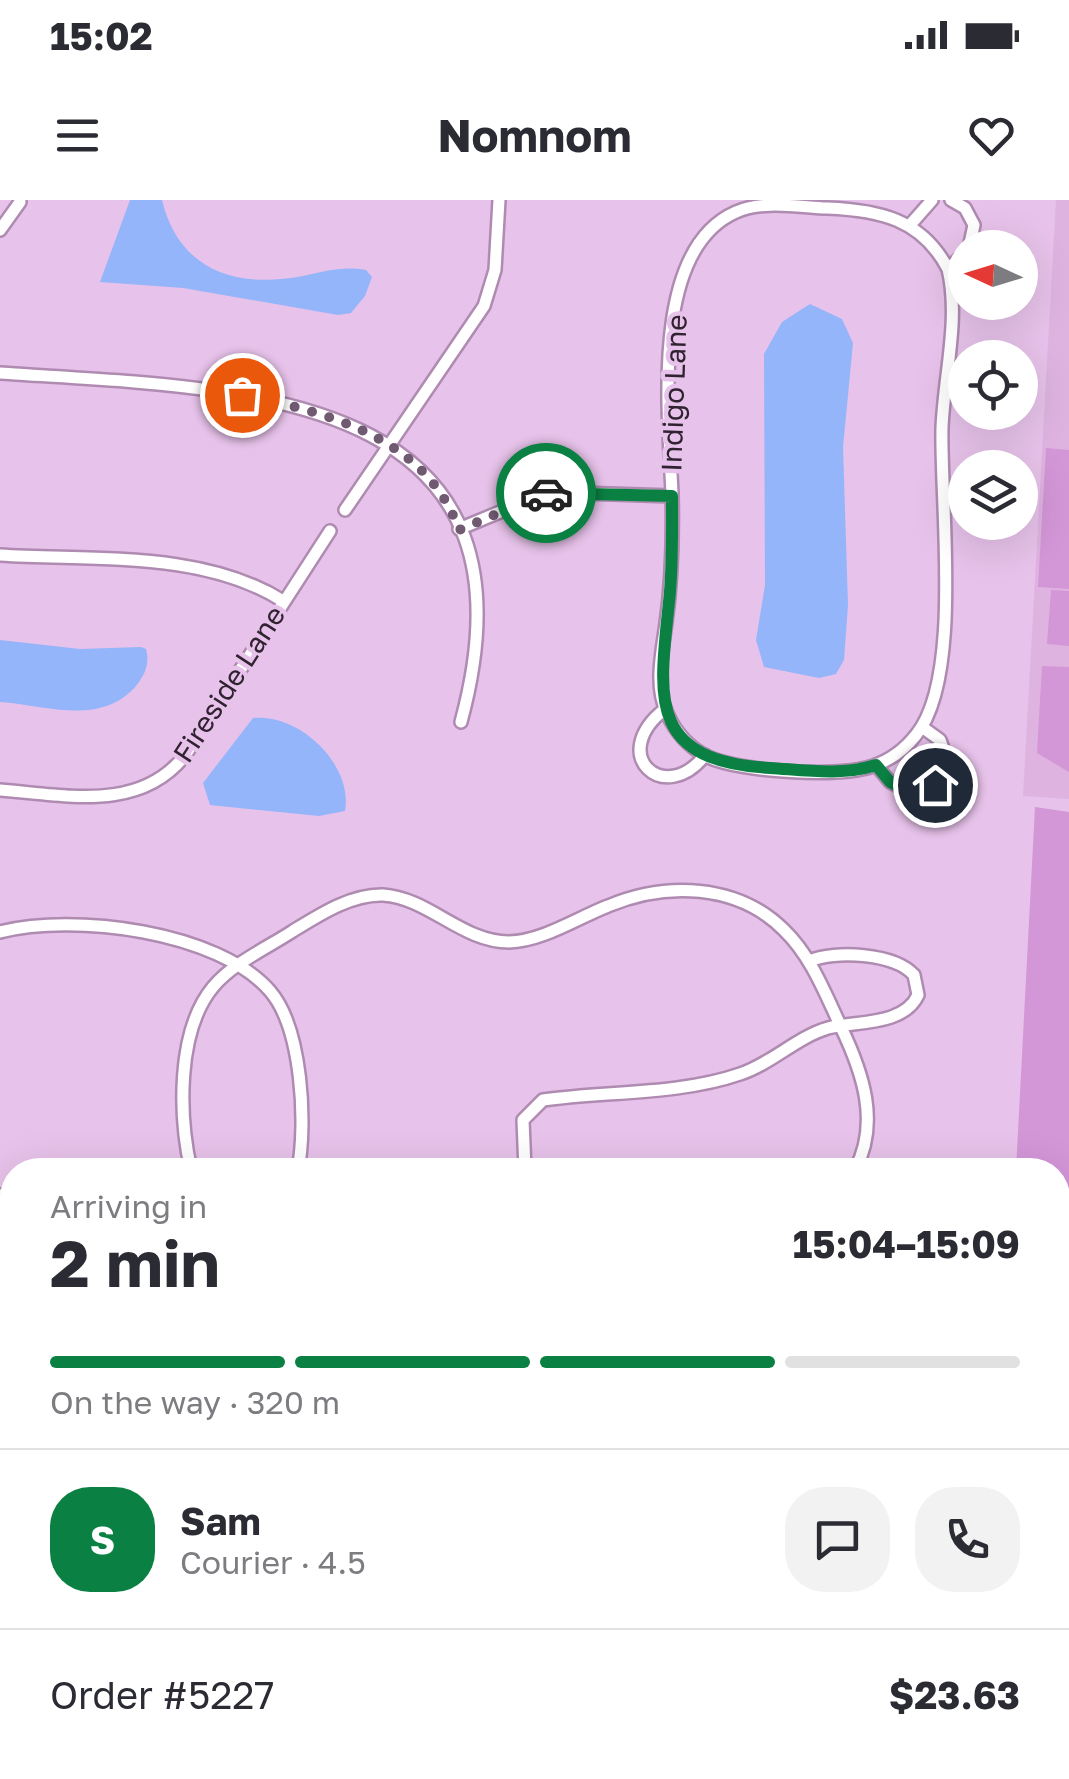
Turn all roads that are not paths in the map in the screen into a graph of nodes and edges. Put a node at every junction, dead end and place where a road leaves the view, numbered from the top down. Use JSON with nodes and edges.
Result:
{"nodes":[{"id":1,"x":498,"y":200,"type":"edge"},
{"id":2,"x":932,"y":200,"type":"edge"},
{"id":3,"x":951,"y":200,"type":"edge"},
{"id":4,"x":20,"y":202,"type":"edge"},
{"id":5,"x":810,"y":204,"type":"edge"},
{"id":6,"x":832,"y":204,"type":"edge"},
{"id":7,"x":910,"y":224,"type":"junction"},
{"id":8,"x":0,"y":230,"type":"edge"},
{"id":9,"x":973,"y":230,"type":"edge"},
{"id":10,"x":948,"y":268,"type":"edge"},
{"id":11,"x":952,"y":320,"type":"edge"},
{"id":12,"x":0,"y":374,"type":"edge"},
{"id":13,"x":393,"y":446,"type":"junction"},
{"id":14,"x":672,"y":496,"type":"junction"},
{"id":15,"x":345,"y":510,"type":"dead end"},
{"id":16,"x":459,"y":530,"type":"junction"},
{"id":17,"x":330,"y":531,"type":"dead end"},
{"id":18,"x":0,"y":555,"type":"edge"},
{"id":19,"x":283,"y":601,"type":"junction"},
{"id":20,"x":665,"y":709,"type":"junction"},
{"id":21,"x":461,"y":722,"type":"dead end"},
{"id":22,"x":922,"y":727,"type":"junction"},
{"id":23,"x":704,"y":756,"type":"junction"},
{"id":24,"x":876,"y":765,"type":"junction"},
{"id":25,"x":0,"y":790,"type":"edge"},
{"id":26,"x":0,"y":932,"type":"edge"},
{"id":27,"x":808,"y":960,"type":"junction"},
{"id":28,"x":240,"y":965,"type":"junction"},
{"id":29,"x":841,"y":1026,"type":"junction"},
{"id":30,"x":189,"y":1158,"type":"edge"},
{"id":31,"x":299,"y":1158,"type":"edge"},
{"id":32,"x":526,"y":1158,"type":"edge"},
{"id":33,"x":861,"y":1158,"type":"edge"}],
"edges":[{"from":1,"to":13,"type":"street"},
{"from":2,"to":7,"type":"street"},
{"from":3,"to":9,"type":"street"},
{"from":4,"to":8,"type":"street"},
{"from":5,"to":6,"type":"street","name":"Indigo Lane"},
{"from":5,"to":14,"type":"street","name":"Indigo Lane"},
{"from":6,"to":7,"type":"street","name":"Indigo Lane"},
{"from":7,"to":10,"type":"street"},
{"from":11,"to":22,"type":"street"},
{"from":12,"to":13,"type":"street"},
{"from":13,"to":15,"type":"street"},
{"from":13,"to":16,"type":"street"},
{"from":14,"to":16,"type":"street"},
{"from":14,"to":20,"type":"street","name":"Indigo Lane"},
{"from":16,"to":21,"type":"street"},
{"from":17,"to":19,"type":"street","name":"Fireside Lane"},
{"from":18,"to":19,"type":"street"},
{"from":19,"to":25,"type":"street","name":"Fireside Lane"},
{"from":20,"to":23,"type":"street"},
{"from":20,"to":23,"type":"street"},
{"from":22,"to":24,"type":"street"},
{"from":22,"to":24,"type":"street"},
{"from":23,"to":24,"type":"street"},
{"from":26,"to":28,"type":"street"},
{"from":27,"to":28,"type":"street"},
{"from":27,"to":29,"type":"street"},
{"from":27,"to":29,"type":"street"},
{"from":28,"to":30,"type":"street"},
{"from":28,"to":31,"type":"street"},
{"from":29,"to":32,"type":"street"},
{"from":29,"to":33,"type":"street"}]}
